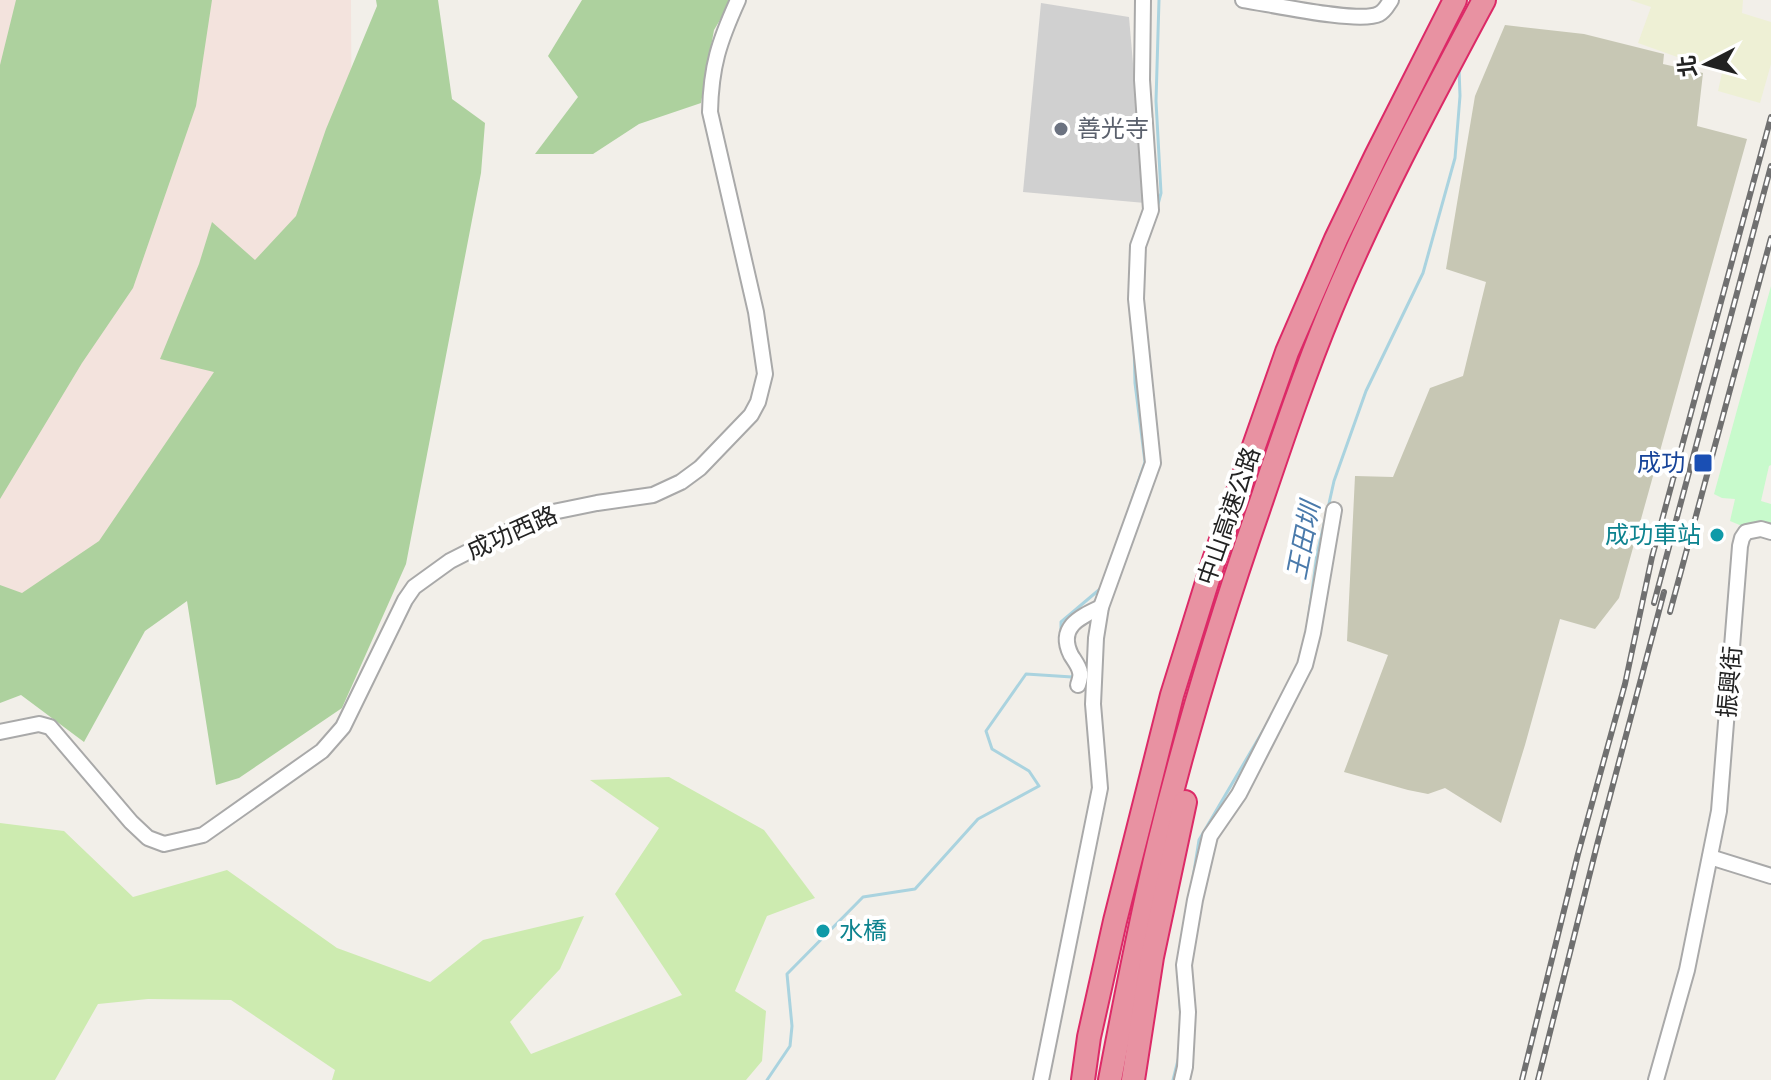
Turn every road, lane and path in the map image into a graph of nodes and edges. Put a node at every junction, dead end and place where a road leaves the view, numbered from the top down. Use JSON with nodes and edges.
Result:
{"nodes":[{"id":1,"x":738,"y":0,"type":"edge"},
{"id":2,"x":1143,"y":0,"type":"edge"},
{"id":3,"x":1243,"y":0,"type":"edge"},
{"id":4,"x":1391,"y":0,"type":"edge"},
{"id":5,"x":1455,"y":0,"type":"edge"},
{"id":6,"x":1480,"y":7,"type":"edge"},
{"id":7,"x":1334,"y":510,"type":"dead end"},
{"id":8,"x":1771,"y":532,"type":"edge"},
{"id":9,"x":1101,"y":607,"type":"junction"},
{"id":10,"x":1078,"y":685,"type":"dead end"},
{"id":11,"x":0,"y":732,"type":"edge"},
{"id":12,"x":1187,"y":742,"type":"junction"},
{"id":13,"x":1710,"y":857,"type":"junction"},
{"id":14,"x":1771,"y":876,"type":"edge"},
{"id":15,"x":1041,"y":1080,"type":"edge"},
{"id":16,"x":1081,"y":1080,"type":"edge"},
{"id":17,"x":1110,"y":1080,"type":"edge"},
{"id":18,"x":1133,"y":1080,"type":"edge"},
{"id":19,"x":1182,"y":1080,"type":"edge"},
{"id":20,"x":1656,"y":1080,"type":"edge"}],
"edges":[{"from":1,"to":11,"type":"street","name":"成功西路"},
{"from":2,"to":9,"type":"street"},
{"from":3,"to":4,"type":"street"},
{"from":5,"to":16,"type":"highway","name":"中山高速公路"},
{"from":6,"to":12,"type":"highway","name":"中山高速公路"},
{"from":7,"to":19,"type":"street"},
{"from":8,"to":13,"type":"street","name":"振興街"},
{"from":9,"to":10,"type":"street"},
{"from":9,"to":15,"type":"street"},
{"from":12,"to":17,"type":"highway","name":"中山高速公路"},
{"from":12,"to":18,"type":"highway"},
{"from":13,"to":14,"type":"street"},
{"from":13,"to":20,"type":"street","name":"振興街"}]}
